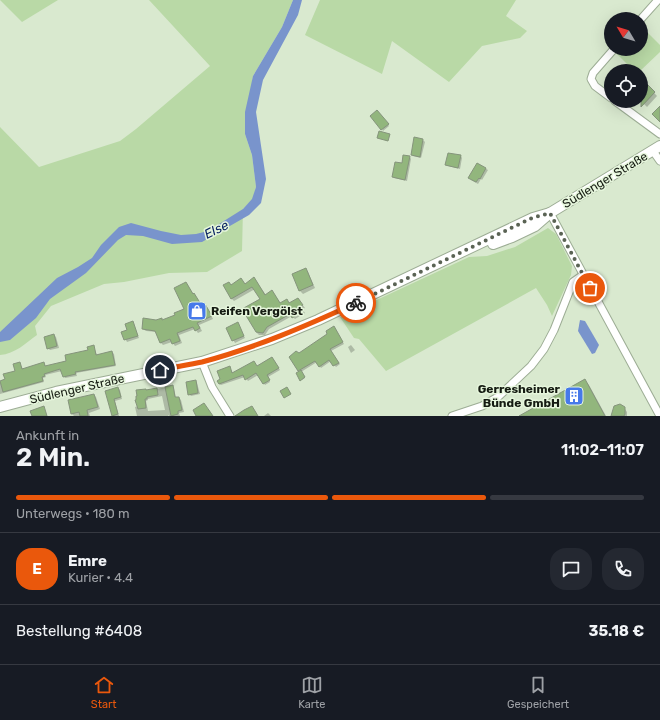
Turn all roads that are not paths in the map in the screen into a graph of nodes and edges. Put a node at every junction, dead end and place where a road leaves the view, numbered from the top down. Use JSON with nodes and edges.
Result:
{"nodes":[{"id":1,"x":658,"y":0,"type":"edge"},
{"id":2,"x":647,"y":12,"type":"edge"},
{"id":3,"x":608,"y":56,"type":"edge"},
{"id":4,"x":604,"y":93,"type":"edge"},
{"id":5,"x":625,"y":108,"type":"edge"},
{"id":6,"x":660,"y":134,"type":"edge"},
{"id":7,"x":656,"y":149,"type":"edge"},
{"id":8,"x":660,"y":161,"type":"edge"},
{"id":9,"x":550,"y":213,"type":"junction"},
{"id":10,"x":583,"y":275,"type":"junction"},
{"id":11,"x":202,"y":362,"type":"junction"},
{"id":12,"x":0,"y":407,"type":"edge"},
{"id":13,"x":230,"y":416,"type":"edge"},
{"id":14,"x":452,"y":416,"type":"edge"},
{"id":15,"x":660,"y":416,"type":"edge"}],
"edges":[{"from":1,"to":2,"type":"street"},
{"from":3,"to":4,"type":"street"},
{"from":5,"to":6,"type":"street"},
{"from":7,"to":8,"type":"street"},
{"from":7,"to":9,"type":"main road","name":"Südlenger Straße"},
{"from":9,"to":10,"type":"street"},
{"from":9,"to":11,"type":"main road","name":"Südlenger Straße"},
{"from":10,"to":14,"type":"street"},
{"from":10,"to":15,"type":"street"},
{"from":11,"to":12,"type":"main road","name":"Südlenger Straße"},
{"from":11,"to":13,"type":"street"}]}
